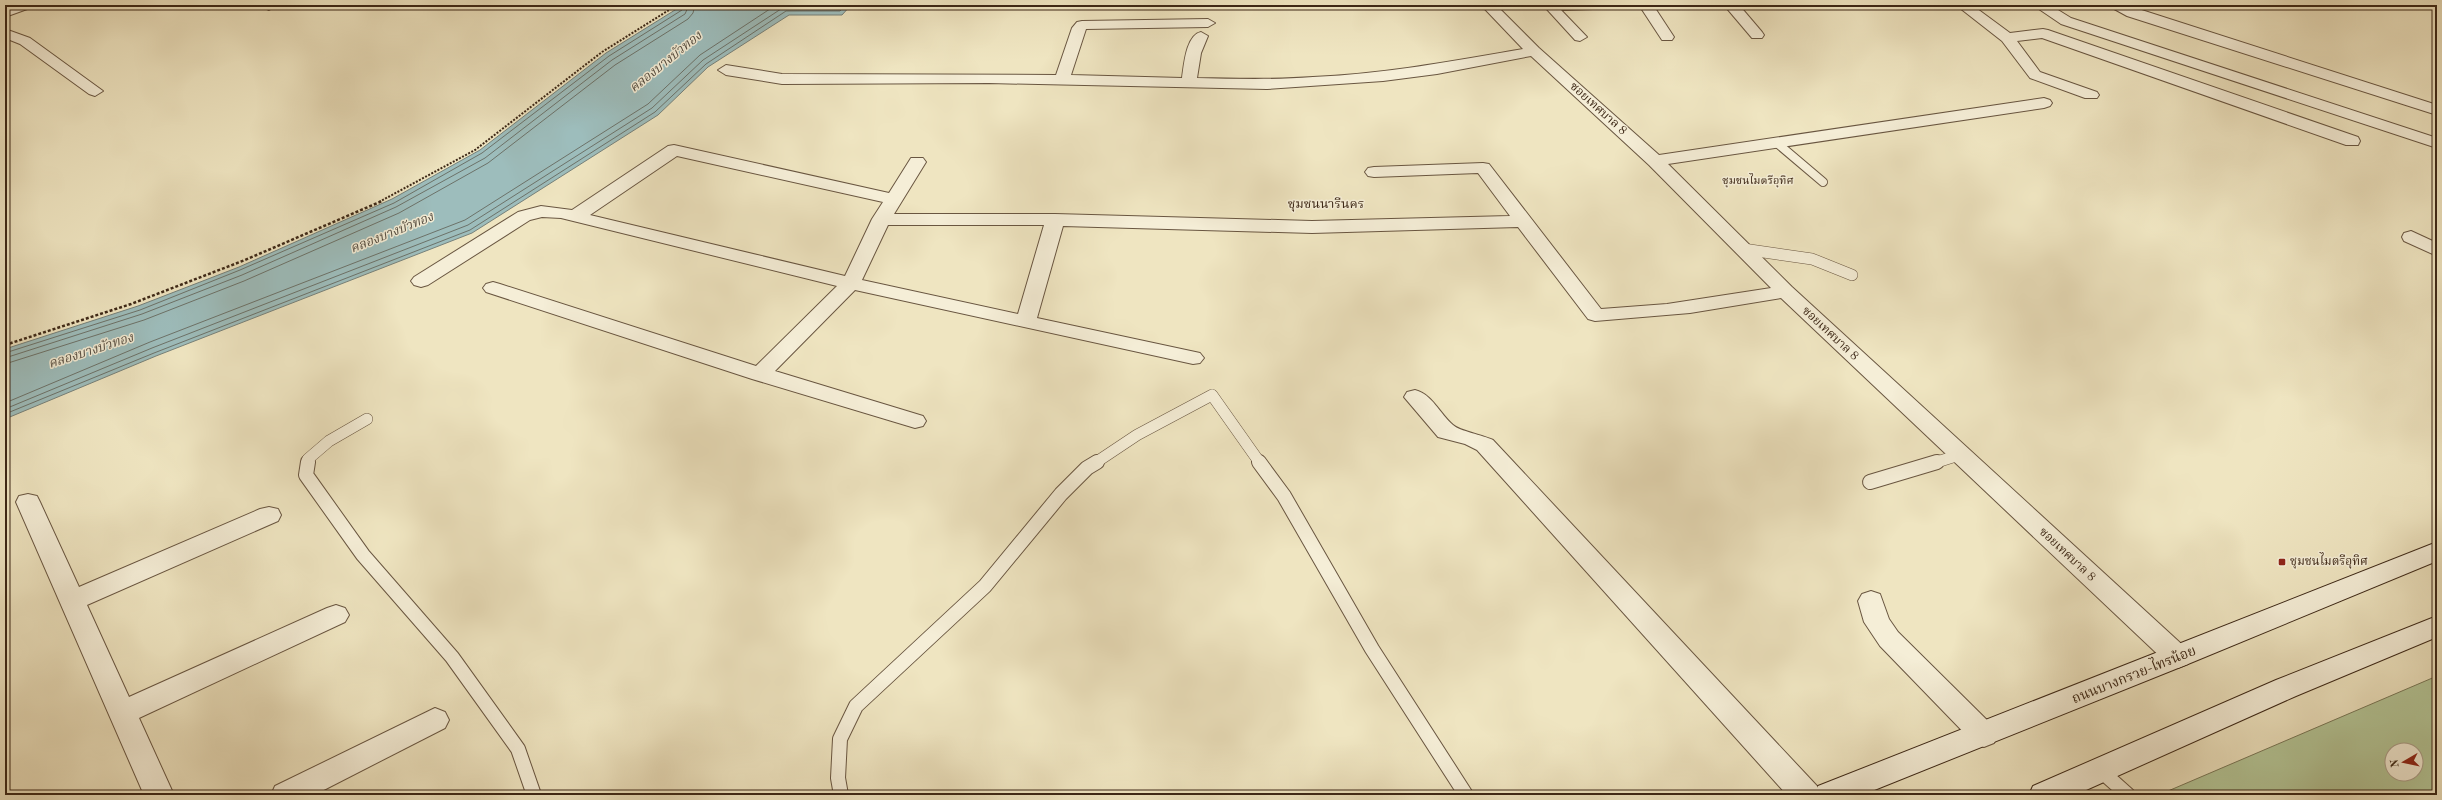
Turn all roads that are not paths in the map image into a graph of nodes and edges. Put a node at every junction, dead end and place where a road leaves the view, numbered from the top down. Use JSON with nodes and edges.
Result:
{"nodes":[{"id":1,"x":25,"y":5,"type":"edge"},
{"id":2,"x":1488,"y":5,"type":"edge"},
{"id":3,"x":1593,"y":5,"type":"edge"},
{"id":4,"x":1646,"y":5,"type":"edge"},
{"id":5,"x":1731,"y":5,"type":"edge"},
{"id":6,"x":1963,"y":5,"type":"edge"},
{"id":7,"x":2040,"y":5,"type":"edge"},
{"id":8,"x":2114,"y":5,"type":"edge"},
{"id":9,"x":5,"y":14,"type":"edge"},
{"id":10,"x":5,"y":33,"type":"edge"},
{"id":11,"x":1757,"y":35,"type":"dead end"},
{"id":12,"x":1580,"y":37,"type":"dead end"},
{"id":13,"x":1667,"y":37,"type":"dead end"},
{"id":14,"x":2006,"y":38,"type":"junction"},
{"id":15,"x":1534,"y":51,"type":"junction"},
{"id":16,"x":726,"y":70,"type":"dead end"},
{"id":17,"x":1062,"y":79,"type":"junction"},
{"id":18,"x":1189,"y":81,"type":"junction"},
{"id":19,"x":95,"y":91,"type":"dead end"},
{"id":20,"x":2091,"y":95,"type":"dead end"},
{"id":21,"x":2044,"y":103,"type":"dead end"},
{"id":22,"x":2437,"y":110,"type":"edge"},
{"id":23,"x":2352,"y":141,"type":"dead end"},
{"id":24,"x":1777,"y":143,"type":"junction"},
{"id":25,"x":2437,"y":143,"type":"edge"},
{"id":26,"x":1655,"y":161,"type":"junction"},
{"id":27,"x":916,"y":162,"type":"dead end"},
{"id":28,"x":1374,"y":172,"type":"dead end"},
{"id":29,"x":1824,"y":182,"type":"dead end"},
{"id":30,"x":893,"y":199,"type":"junction"},
{"id":31,"x":576,"y":216,"type":"junction"},
{"id":32,"x":881,"y":219,"type":"junction"},
{"id":33,"x":1055,"y":220,"type":"junction"},
{"id":34,"x":1523,"y":221,"type":"junction"},
{"id":35,"x":2411,"y":237,"type":"dead end"},
{"id":36,"x":1743,"y":249,"type":"junction"},
{"id":37,"x":2437,"y":250,"type":"edge"},
{"id":38,"x":1852,"y":274,"type":"dead end"},
{"id":39,"x":421,"y":281,"type":"dead end"},
{"id":40,"x":851,"y":283,"type":"junction"},
{"id":41,"x":493,"y":288,"type":"dead end"},
{"id":42,"x":1785,"y":291,"type":"junction"},
{"id":43,"x":1026,"y":322,"type":"junction"},
{"id":44,"x":1193,"y":358,"type":"dead end"},
{"id":45,"x":760,"y":374,"type":"junction"},
{"id":46,"x":1415,"y":397,"type":"dead end"},
{"id":47,"x":367,"y":420,"type":"dead end"},
{"id":48,"x":915,"y":421,"type":"dead end"},
{"id":49,"x":1959,"y":455,"type":"junction"},
{"id":50,"x":1870,"y":482,"type":"dead end"},
{"id":51,"x":28,"y":502,"type":"dead end"},
{"id":52,"x":269,"y":515,"type":"dead end"},
{"id":53,"x":2437,"y":551,"type":"edge"},
{"id":54,"x":72,"y":601,"type":"junction"},
{"id":55,"x":1871,"y":601,"type":"dead end"},
{"id":56,"x":336,"y":615,"type":"dead end"},
{"id":57,"x":2437,"y":626,"type":"edge"},
{"id":58,"x":2178,"y":657,"type":"junction"},
{"id":59,"x":122,"y":713,"type":"junction"},
{"id":60,"x":435,"y":720,"type":"dead end"},
{"id":61,"x":1984,"y":734,"type":"junction"},
{"id":62,"x":2100,"y":770,"type":"junction"},
{"id":63,"x":159,"y":795,"type":"edge"},
{"id":64,"x":286,"y":795,"type":"edge"},
{"id":65,"x":534,"y":795,"type":"edge"},
{"id":66,"x":842,"y":795,"type":"edge"},
{"id":67,"x":1466,"y":795,"type":"edge"},
{"id":68,"x":1806,"y":795,"type":"edge"},
{"id":69,"x":1829,"y":795,"type":"edge"},
{"id":70,"x":2044,"y":795,"type":"edge"},
{"id":71,"x":2128,"y":795,"type":"edge"}],
"edges":[{"from":1,"to":9,"type":"street"},
{"from":2,"to":15,"type":"street","name":"ซอยเทศบาล 8"},
{"from":3,"to":12,"type":"street"},
{"from":4,"to":13,"type":"street"},
{"from":5,"to":11,"type":"street"},
{"from":6,"to":14,"type":"street"},
{"from":7,"to":25,"type":"street"},
{"from":8,"to":22,"type":"street"},
{"from":10,"to":19,"type":"street"},
{"from":14,"to":20,"type":"street"},
{"from":14,"to":23,"type":"street"},
{"from":15,"to":18,"type":"street"},
{"from":15,"to":26,"type":"street","name":"ซอยเทศบาล 8"},
{"from":16,"to":17,"type":"street"},
{"from":17,"to":18,"type":"street"},
{"from":17,"to":18,"type":"street"},
{"from":21,"to":24,"type":"street"},
{"from":24,"to":26,"type":"street"},
{"from":24,"to":29,"type":"lane"},
{"from":26,"to":36,"type":"street","name":"ซอยเทศบาล 8"},
{"from":27,"to":30,"type":"street"},
{"from":28,"to":34,"type":"street"},
{"from":30,"to":31,"type":"street"},
{"from":30,"to":32,"type":"street"},
{"from":31,"to":39,"type":"street"},
{"from":31,"to":40,"type":"street"},
{"from":32,"to":33,"type":"street"},
{"from":32,"to":40,"type":"street"},
{"from":33,"to":34,"type":"street"},
{"from":33,"to":43,"type":"street"},
{"from":34,"to":42,"type":"street"},
{"from":35,"to":37,"type":"street"},
{"from":36,"to":38,"type":"lane"},
{"from":36,"to":42,"type":"street","name":"ซอยเทศบาล 8"},
{"from":40,"to":43,"type":"street"},
{"from":40,"to":45,"type":"street"},
{"from":41,"to":45,"type":"street"},
{"from":42,"to":49,"type":"street","name":"ซอยเทศบาล 8"},
{"from":43,"to":44,"type":"street"},
{"from":45,"to":48,"type":"street"},
{"from":46,"to":68,"type":"street"},
{"from":47,"to":65,"type":"lane"},
{"from":49,"to":50,"type":"lane"},
{"from":49,"to":58,"type":"street","name":"ซอยเทศบาล 8"},
{"from":51,"to":54,"type":"street"},
{"from":52,"to":54,"type":"street"},
{"from":53,"to":58,"type":"street","name":"ถนนบางกรวย-ไทรน้อย"},
{"from":54,"to":59,"type":"street"},
{"from":55,"to":61,"type":"street"},
{"from":56,"to":59,"type":"street"},
{"from":57,"to":62,"type":"street"},
{"from":58,"to":61,"type":"street","name":"ถนนบางกรวย-ไทรน้อย"},
{"from":59,"to":63,"type":"street"},
{"from":60,"to":64,"type":"street"},
{"from":61,"to":69,"type":"street","name":"ถนนบางกรวย-ไทรน้อย"},
{"from":62,"to":70,"type":"street"},
{"from":62,"to":71,"type":"lane"},
{"from":66,"to":67,"type":"lane"}]}
